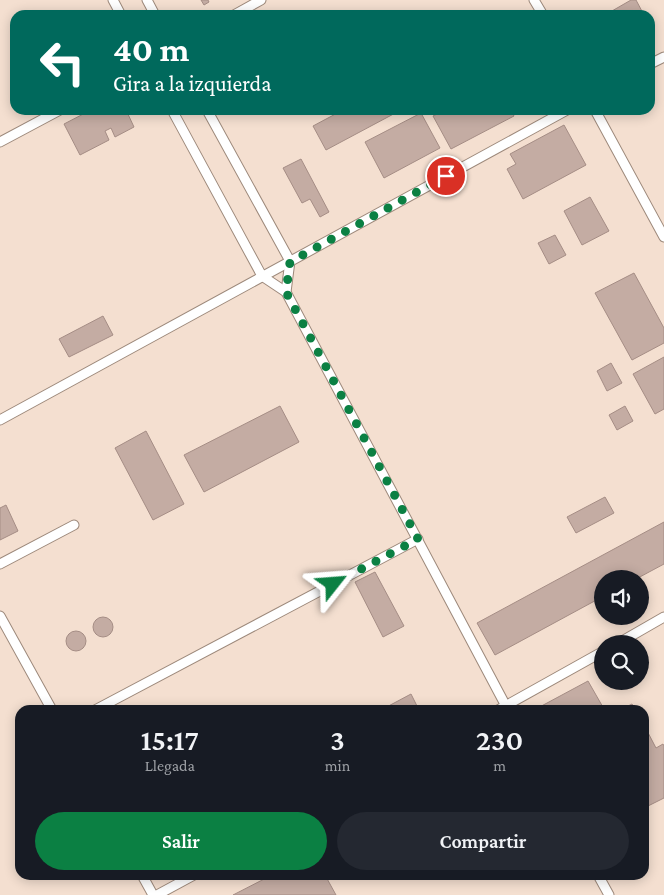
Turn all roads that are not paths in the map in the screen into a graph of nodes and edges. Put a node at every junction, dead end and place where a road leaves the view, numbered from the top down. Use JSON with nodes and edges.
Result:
{"nodes":[{"id":1,"x":261,"y":0,"type":"edge"},
{"id":2,"x":243,"y":10,"type":"edge"},
{"id":3,"x":51,"y":115,"type":"edge"},
{"id":4,"x":175,"y":115,"type":"edge"},
{"id":5,"x":210,"y":115,"type":"edge"},
{"id":6,"x":558,"y":115,"type":"edge"},
{"id":7,"x":598,"y":115,"type":"edge"},
{"id":8,"x":0,"y":142,"type":"edge"},
{"id":9,"x":664,"y":237,"type":"edge"},
{"id":10,"x":290,"y":262,"type":"junction"},
{"id":11,"x":262,"y":276,"type":"junction"},
{"id":12,"x":286,"y":292,"type":"junction"},
{"id":13,"x":0,"y":420,"type":"edge"},
{"id":14,"x":74,"y":525,"type":"dead end"},
{"id":15,"x":418,"y":539,"type":"junction"},
{"id":16,"x":0,"y":564,"type":"edge"},
{"id":17,"x":0,"y":616,"type":"edge"},
{"id":18,"x":664,"y":617,"type":"edge"},
{"id":19,"x":633,"y":635,"type":"edge"},
{"id":20,"x":594,"y":657,"type":"edge"},
{"id":21,"x":49,"y":705,"type":"edge"},
{"id":22,"x":104,"y":705,"type":"edge"},
{"id":23,"x":502,"y":705,"type":"edge"},
{"id":24,"x":511,"y":705,"type":"edge"},
{"id":25,"x":145,"y":880,"type":"edge"},
{"id":26,"x":184,"y":880,"type":"edge"},
{"id":27,"x":601,"y":880,"type":"edge"},
{"id":28,"x":155,"y":895,"type":"edge"},
{"id":29,"x":609,"y":895,"type":"edge"}],
"edges":[{"from":1,"to":2,"type":"lane"},
{"from":3,"to":8,"type":"lane"},
{"from":4,"to":11,"type":"lane"},
{"from":5,"to":10,"type":"lane"},
{"from":6,"to":10,"type":"lane"},
{"from":7,"to":9,"type":"lane"},
{"from":10,"to":11,"type":"lane"},
{"from":10,"to":12,"type":"lane"},
{"from":11,"to":12,"type":"lane"},
{"from":11,"to":13,"type":"lane"},
{"from":12,"to":15,"type":"lane"},
{"from":14,"to":16,"type":"lane"},
{"from":15,"to":22,"type":"lane"},
{"from":15,"to":23,"type":"lane"},
{"from":17,"to":21,"type":"lane"},
{"from":18,"to":19,"type":"lane"},
{"from":20,"to":24,"type":"lane"},
{"from":25,"to":28,"type":"lane"},
{"from":26,"to":28,"type":"lane"},
{"from":27,"to":29,"type":"lane"}]}
